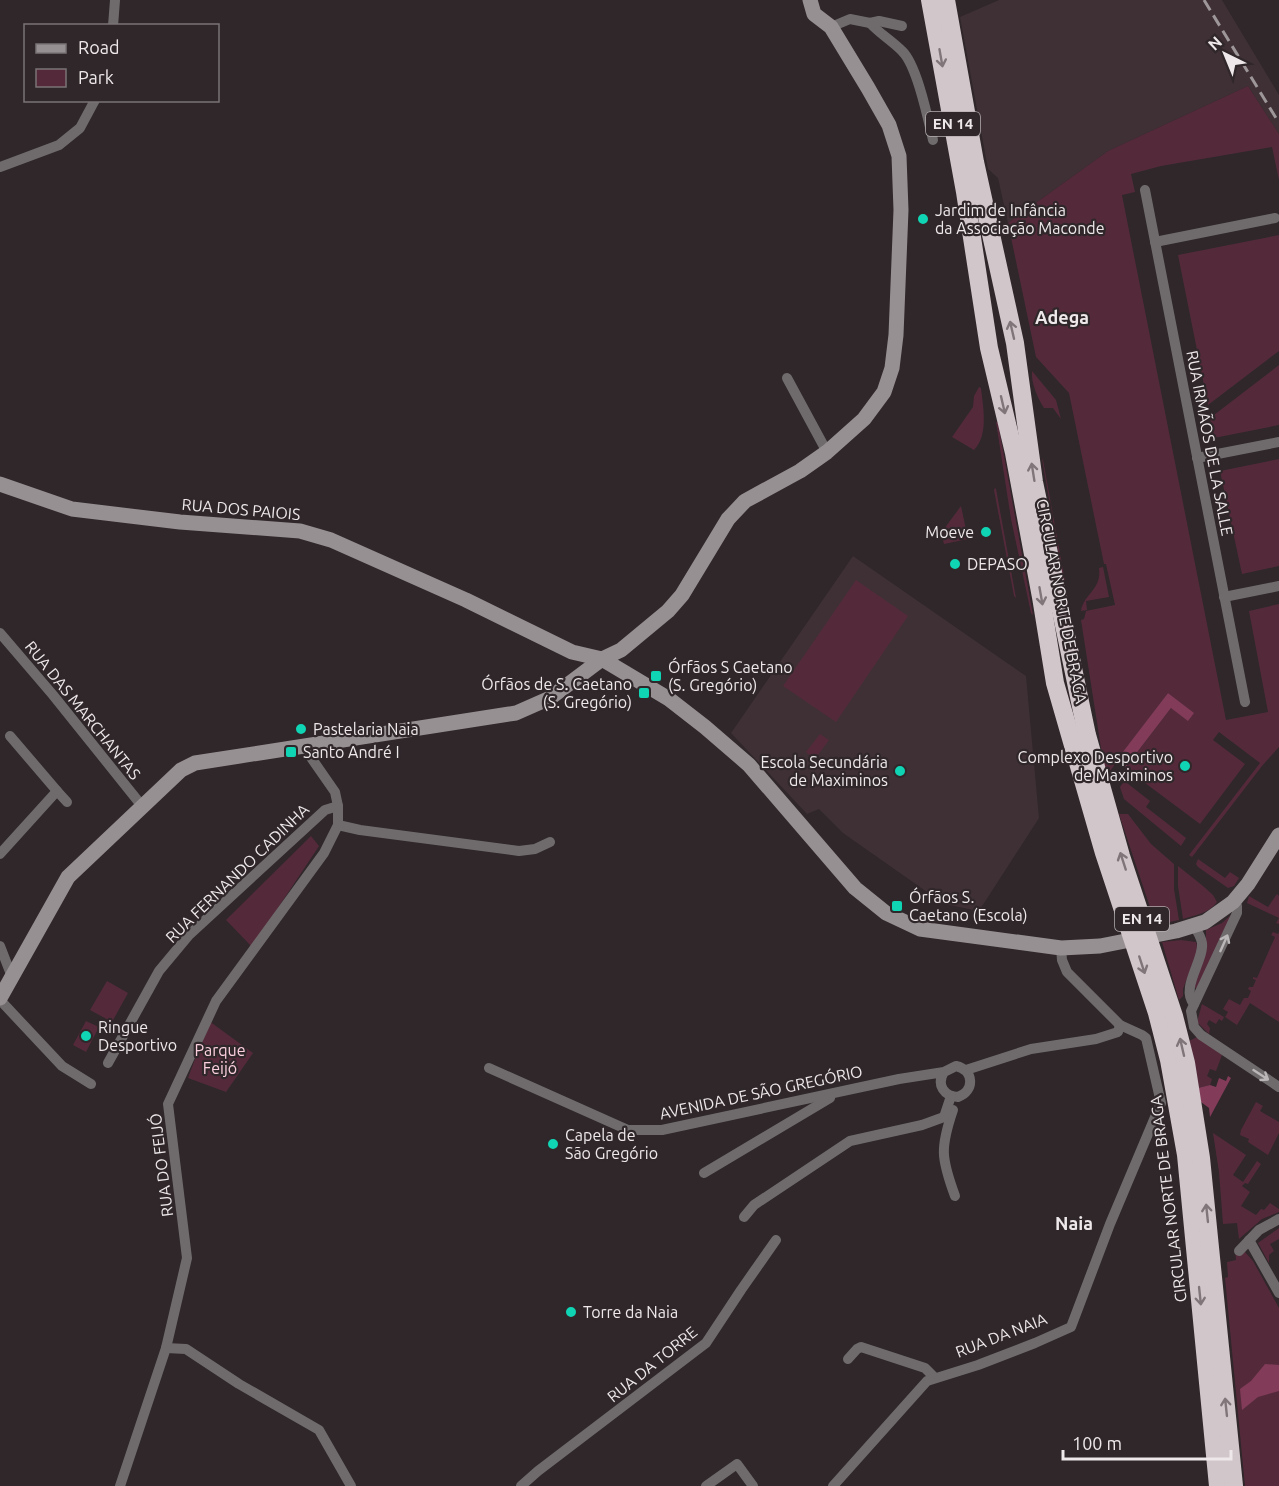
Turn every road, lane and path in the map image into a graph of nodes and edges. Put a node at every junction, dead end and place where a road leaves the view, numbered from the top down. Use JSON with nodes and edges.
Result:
{"nodes":[{"id":1,"x":115,"y":0,"type":"edge"},
{"id":2,"x":810,"y":0,"type":"edge"},
{"id":3,"x":930,"y":0,"type":"edge"},
{"id":4,"x":946,"y":0,"type":"edge"},
{"id":5,"x":870,"y":23,"type":"junction"},
{"id":6,"x":113,"y":24,"type":"edge"},
{"id":7,"x":902,"y":26,"type":"dead end"},
{"id":8,"x":831,"y":27,"type":"junction"},
{"id":9,"x":94,"y":102,"type":"edge"},
{"id":10,"x":933,"y":140,"type":"dead end"},
{"id":11,"x":0,"y":167,"type":"edge"},
{"id":12,"x":1145,"y":190,"type":"dead end"},
{"id":13,"x":1275,"y":218,"type":"dead end"},
{"id":14,"x":1155,"y":242,"type":"junction"},
{"id":15,"x":787,"y":378,"type":"dead end"},
{"id":16,"x":1279,"y":442,"type":"edge"},
{"id":17,"x":827,"y":452,"type":"junction"},
{"id":18,"x":1197,"y":458,"type":"junction"},
{"id":19,"x":0,"y":484,"type":"edge"},
{"id":20,"x":1279,"y":586,"type":"edge"},
{"id":21,"x":1224,"y":597,"type":"junction"},
{"id":22,"x":0,"y":633,"type":"edge"},
{"id":23,"x":602,"y":659,"type":"junction"},
{"id":24,"x":1245,"y":702,"type":"dead end"},
{"id":25,"x":10,"y":736,"type":"dead end"},
{"id":26,"x":303,"y":746,"type":"junction"},
{"id":27,"x":57,"y":791,"type":"junction"},
{"id":28,"x":67,"y":802,"type":"dead end"},
{"id":29,"x":142,"y":806,"type":"junction"},
{"id":30,"x":338,"y":806,"type":"junction"},
{"id":31,"x":338,"y":825,"type":"junction"},
{"id":32,"x":1279,"y":835,"type":"edge"},
{"id":33,"x":550,"y":842,"type":"dead end"},
{"id":34,"x":0,"y":854,"type":"edge"},
{"id":35,"x":1233,"y":902,"type":"junction"},
{"id":36,"x":1194,"y":926,"type":"junction"},
{"id":37,"x":0,"y":946,"type":"edge"},
{"id":38,"x":1061,"y":948,"type":"junction"},
{"id":39,"x":12,"y":977,"type":"junction"},
{"id":40,"x":0,"y":999,"type":"edge"},
{"id":41,"x":1194,"y":1004,"type":"junction"},
{"id":42,"x":1120,"y":1025,"type":"junction"},
{"id":43,"x":108,"y":1063,"type":"dead end"},
{"id":44,"x":489,"y":1068,"type":"dead end"},
{"id":45,"x":966,"y":1070,"type":"junction"},
{"id":46,"x":944,"y":1072,"type":"junction"},
{"id":47,"x":91,"y":1084,"type":"dead end"},
{"id":48,"x":1279,"y":1087,"type":"edge"},
{"id":49,"x":840,"y":1092,"type":"junction"},
{"id":50,"x":954,"y":1097,"type":"junction"},
{"id":51,"x":704,"y":1173,"type":"dead end"},
{"id":52,"x":955,"y":1196,"type":"dead end"},
{"id":53,"x":744,"y":1217,"type":"dead end"},
{"id":54,"x":1279,"y":1219,"type":"edge"},
{"id":55,"x":776,"y":1240,"type":"dead end"},
{"id":56,"x":1249,"y":1240,"type":"junction"},
{"id":57,"x":1239,"y":1251,"type":"dead end"},
{"id":58,"x":1279,"y":1293,"type":"edge"},
{"id":59,"x":166,"y":1348,"type":"junction"},
{"id":60,"x":848,"y":1359,"type":"dead end"},
{"id":61,"x":935,"y":1378,"type":"junction"},
{"id":62,"x":120,"y":1486,"type":"edge"},
{"id":63,"x":351,"y":1486,"type":"edge"},
{"id":64,"x":521,"y":1486,"type":"edge"},
{"id":65,"x":706,"y":1486,"type":"edge"},
{"id":66,"x":753,"y":1486,"type":"edge"},
{"id":67,"x":833,"y":1486,"type":"edge"},
{"id":68,"x":1218,"y":1486,"type":"edge"},
{"id":69,"x":1234,"y":1486,"type":"edge"}],
"edges":[{"from":1,"to":6,"type":"street"},
{"from":2,"to":8,"type":"street"},
{"from":3,"to":68,"type":"highway","name":"CIRCULAR NORTE DE BRAGA","number":"EN 14","one_way":true},
{"from":69,"to":4,"type":"highway","name":"CIRCULAR NORTE DE BRAGA","number":"EN 14","one_way":true},
{"from":5,"to":7,"type":"street"},
{"from":5,"to":8,"type":"street"},
{"from":5,"to":10,"type":"street"},
{"from":8,"to":17,"type":"street"},
{"from":9,"to":11,"type":"street"},
{"from":12,"to":14,"type":"street","name":"RUA IRMÃOS DE LA SALLE"},
{"from":13,"to":14,"type":"street"},
{"from":14,"to":18,"type":"street","name":"RUA IRMÃOS DE LA SALLE"},
{"from":15,"to":17,"type":"street"},
{"from":16,"to":18,"type":"street"},
{"from":17,"to":23,"type":"street"},
{"from":18,"to":21,"type":"street","name":"RUA IRMÃOS DE LA SALLE"},
{"from":19,"to":23,"type":"street","name":"RUA DOS PAIOIS"},
{"from":20,"to":21,"type":"street"},
{"from":21,"to":24,"type":"street","name":"RUA IRMÃOS DE LA SALLE"},
{"from":22,"to":29,"type":"street","name":"RUA DAS MARCHANTAS"},
{"from":23,"to":26,"type":"street"},
{"from":23,"to":38,"type":"street","name":"RUA DOS PAIOIS"},
{"from":25,"to":27,"type":"street"},
{"from":26,"to":29,"type":"street"},
{"from":26,"to":30,"type":"street","name":"RUA DO FEIJÓ"},
{"from":27,"to":28,"type":"street"},
{"from":27,"to":34,"type":"street"},
{"from":29,"to":39,"type":"street"},
{"from":30,"to":31,"type":"street","name":"RUA DO FEIJÓ"},
{"from":30,"to":43,"type":"street","name":"RUA FERNANDO CADINHA"},
{"from":31,"to":33,"type":"street"},
{"from":31,"to":59,"type":"street","name":"RUA DO FEIJÓ"},
{"from":32,"to":35,"type":"street"},
{"from":35,"to":36,"type":"street"},
{"from":41,"to":35,"type":"street","one_way":true},
{"from":36,"to":38,"type":"street","name":"RUA DOS PAIOIS"},
{"from":36,"to":41,"type":"street"},
{"from":37,"to":39,"type":"street"},
{"from":38,"to":42,"type":"street"},
{"from":39,"to":40,"type":"street"},
{"from":40,"to":47,"type":"street"},
{"from":41,"to":48,"type":"street","one_way":true},
{"from":42,"to":45,"type":"street"},
{"from":42,"to":61,"type":"street","name":"RUA DA NAIA"},
{"from":44,"to":49,"type":"street","name":"AVENIDA DE SÃO GREGÓRIO"},
{"from":45,"to":46,"type":"street"},
{"from":45,"to":50,"type":"street"},
{"from":46,"to":49,"type":"street","name":"AVENIDA DE SÃO GREGÓRIO"},
{"from":46,"to":50,"type":"street"},
{"from":49,"to":51,"type":"street"},
{"from":50,"to":52,"type":"street"},
{"from":50,"to":53,"type":"street"},
{"from":54,"to":56,"type":"street"},
{"from":55,"to":64,"type":"street","name":"RUA DA TORRE"},
{"from":56,"to":57,"type":"street"},
{"from":56,"to":58,"type":"street"},
{"from":59,"to":62,"type":"street","name":"RUA DO FEIJÓ"},
{"from":59,"to":63,"type":"street"},
{"from":60,"to":61,"type":"street"},
{"from":61,"to":67,"type":"street","name":"RUA DA NAIA"},
{"from":65,"to":66,"type":"street"}]}
